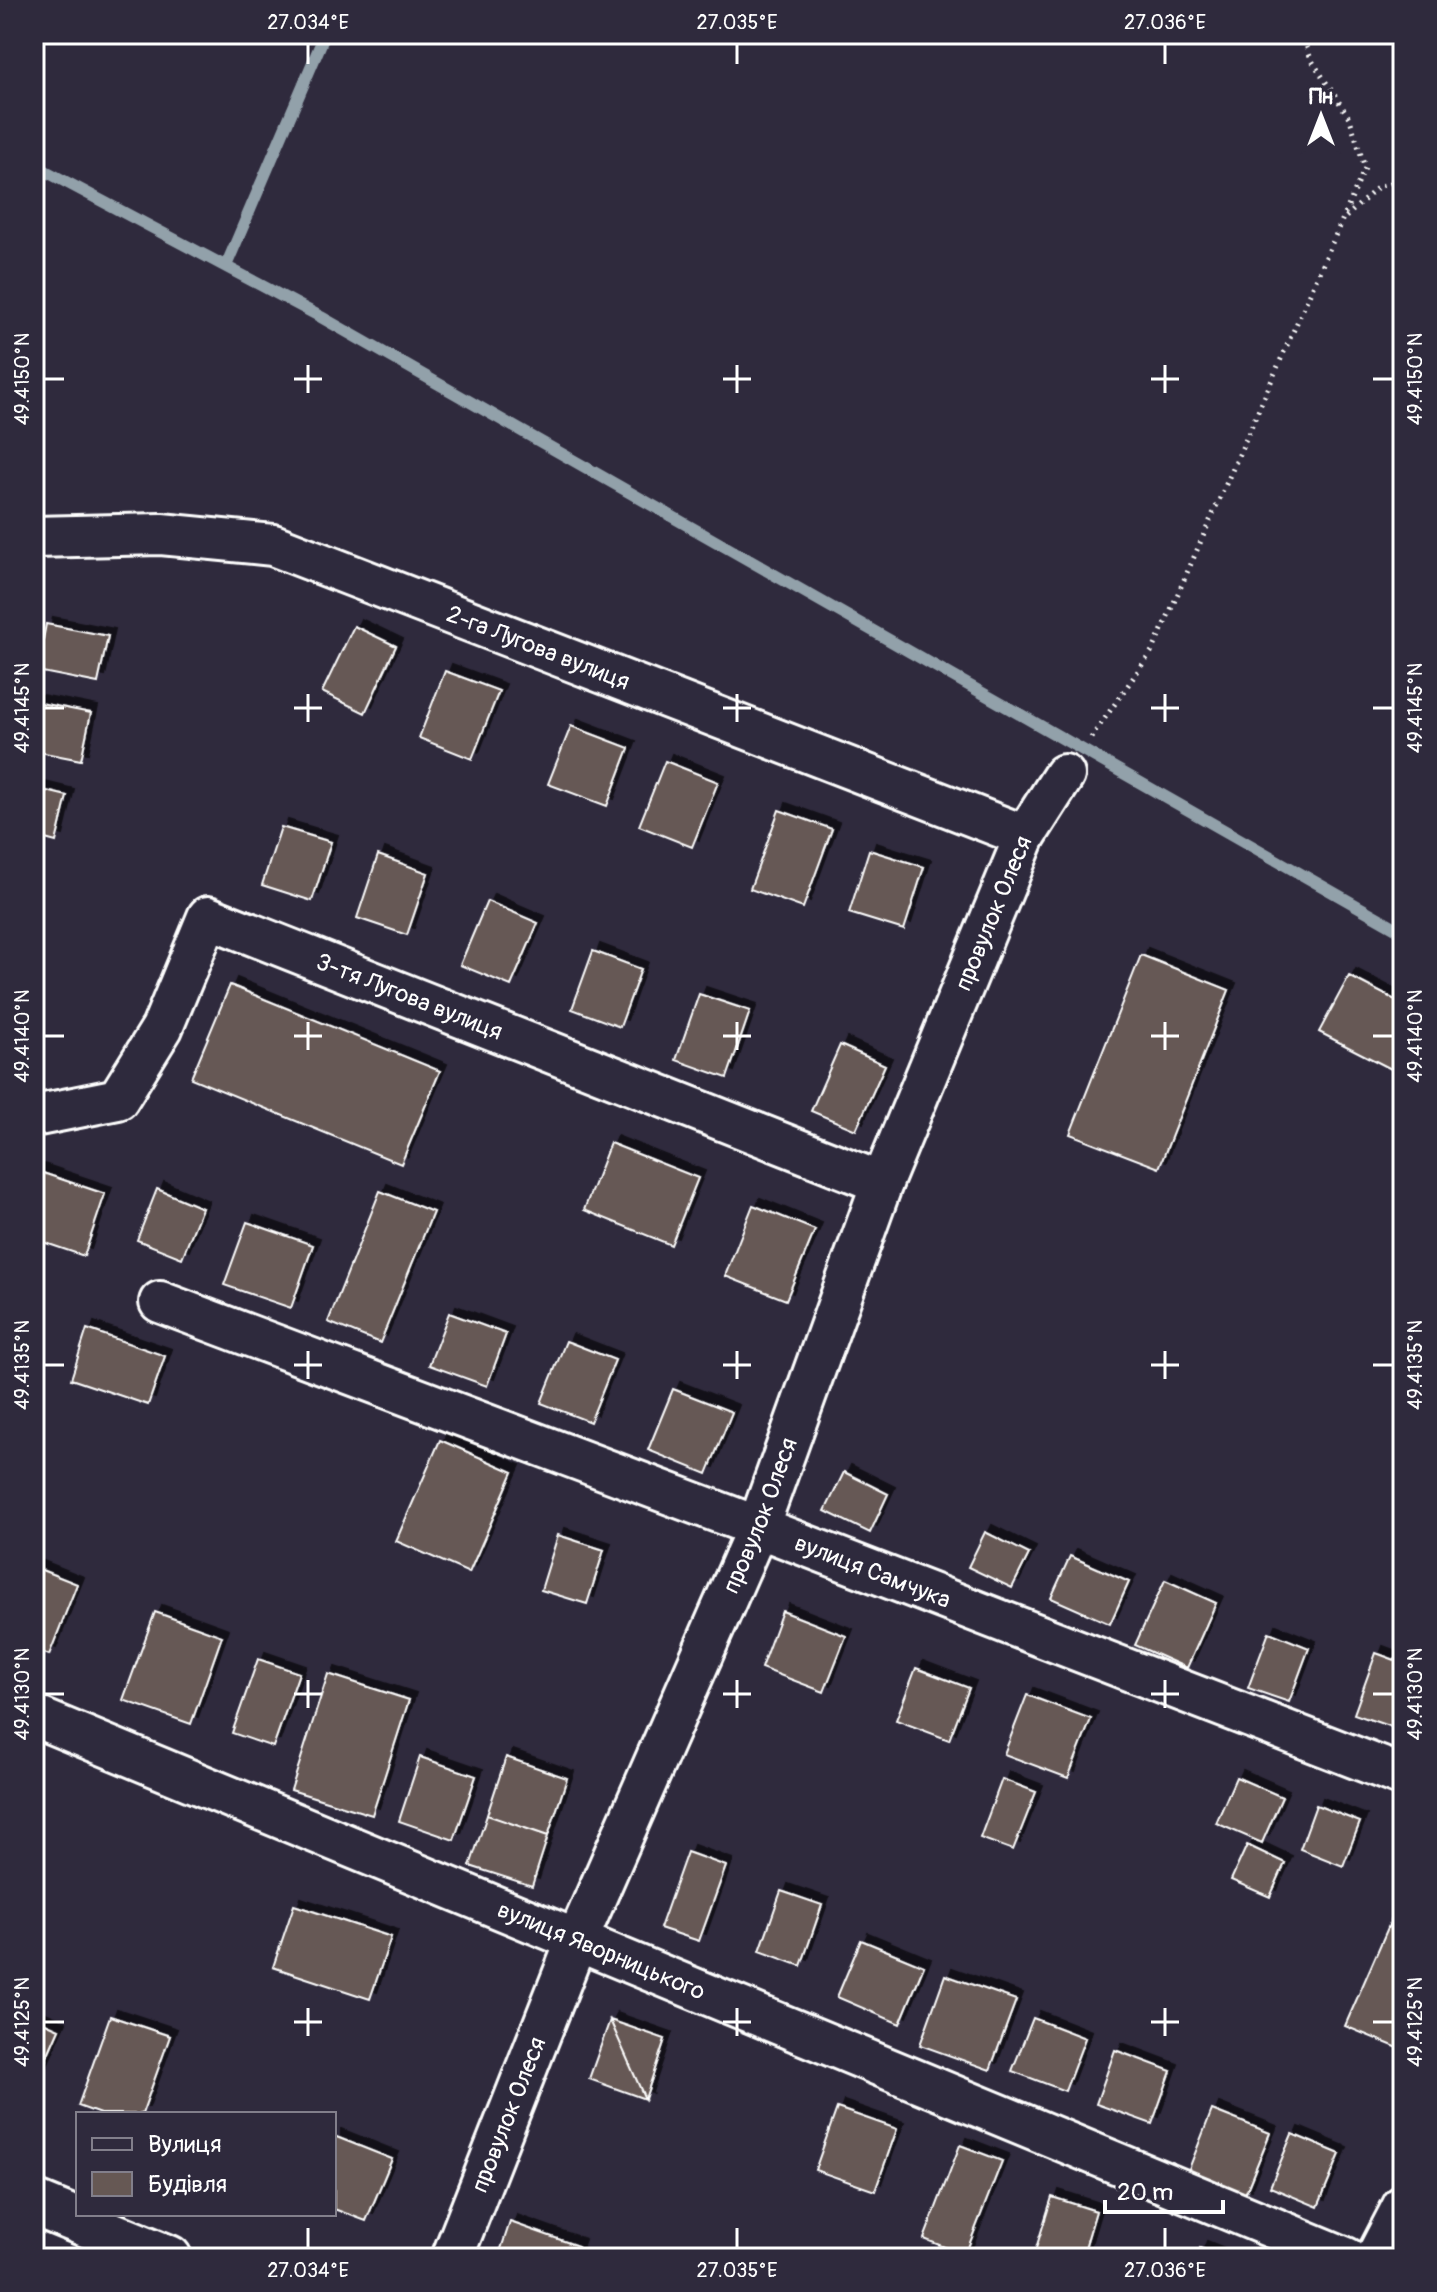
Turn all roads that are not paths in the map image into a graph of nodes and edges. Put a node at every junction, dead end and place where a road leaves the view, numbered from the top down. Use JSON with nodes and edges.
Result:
{"nodes":[{"id":1,"x":34,"y":537,"type":"edge"},
{"id":2,"x":1064,"y":775,"type":"dead end"},
{"id":3,"x":1025,"y":836,"type":"junction"},
{"id":4,"x":34,"y":1116,"type":"edge"},
{"id":5,"x":882,"y":1183,"type":"junction"},
{"id":6,"x":160,"y":1302,"type":"dead end"},
{"id":7,"x":758,"y":1527,"type":"junction"},
{"id":8,"x":34,"y":1716,"type":"edge"},
{"id":9,"x":1403,"y":1776,"type":"edge"},
{"id":10,"x":577,"y":1940,"type":"junction"},
{"id":11,"x":34,"y":2203,"type":"edge"},
{"id":12,"x":1403,"y":2206,"type":"edge"},
{"id":13,"x":169,"y":2258,"type":"edge"},
{"id":14,"x":452,"y":2258,"type":"edge"},
{"id":15,"x":1346,"y":2258,"type":"edge"},
{"id":16,"x":1376,"y":2258,"type":"edge"}],
"edges":[{"from":1,"to":3,"type":"street","name":"2-га Лугова вулиця"},
{"from":2,"to":3,"type":"street","name":"провулок Олеся"},
{"from":3,"to":5,"type":"street","name":"провулок Олеся"},
{"from":4,"to":5,"type":"street","name":"3-тя Лугова вулиця"},
{"from":5,"to":7,"type":"street","name":"провулок Олеся"},
{"from":6,"to":7,"type":"street","name":"вулиця Самчука"},
{"from":7,"to":9,"type":"street","name":"вулиця Самчука"},
{"from":7,"to":10,"type":"street","name":"провулок Олеся"},
{"from":8,"to":10,"type":"street","name":"вулиця Яворницького"},
{"from":10,"to":14,"type":"street","name":"провулок Олеся"},
{"from":10,"to":15,"type":"street","name":"вулиця Яворницького"},
{"from":11,"to":13,"type":"street"},
{"from":12,"to":16,"type":"street"}]}
